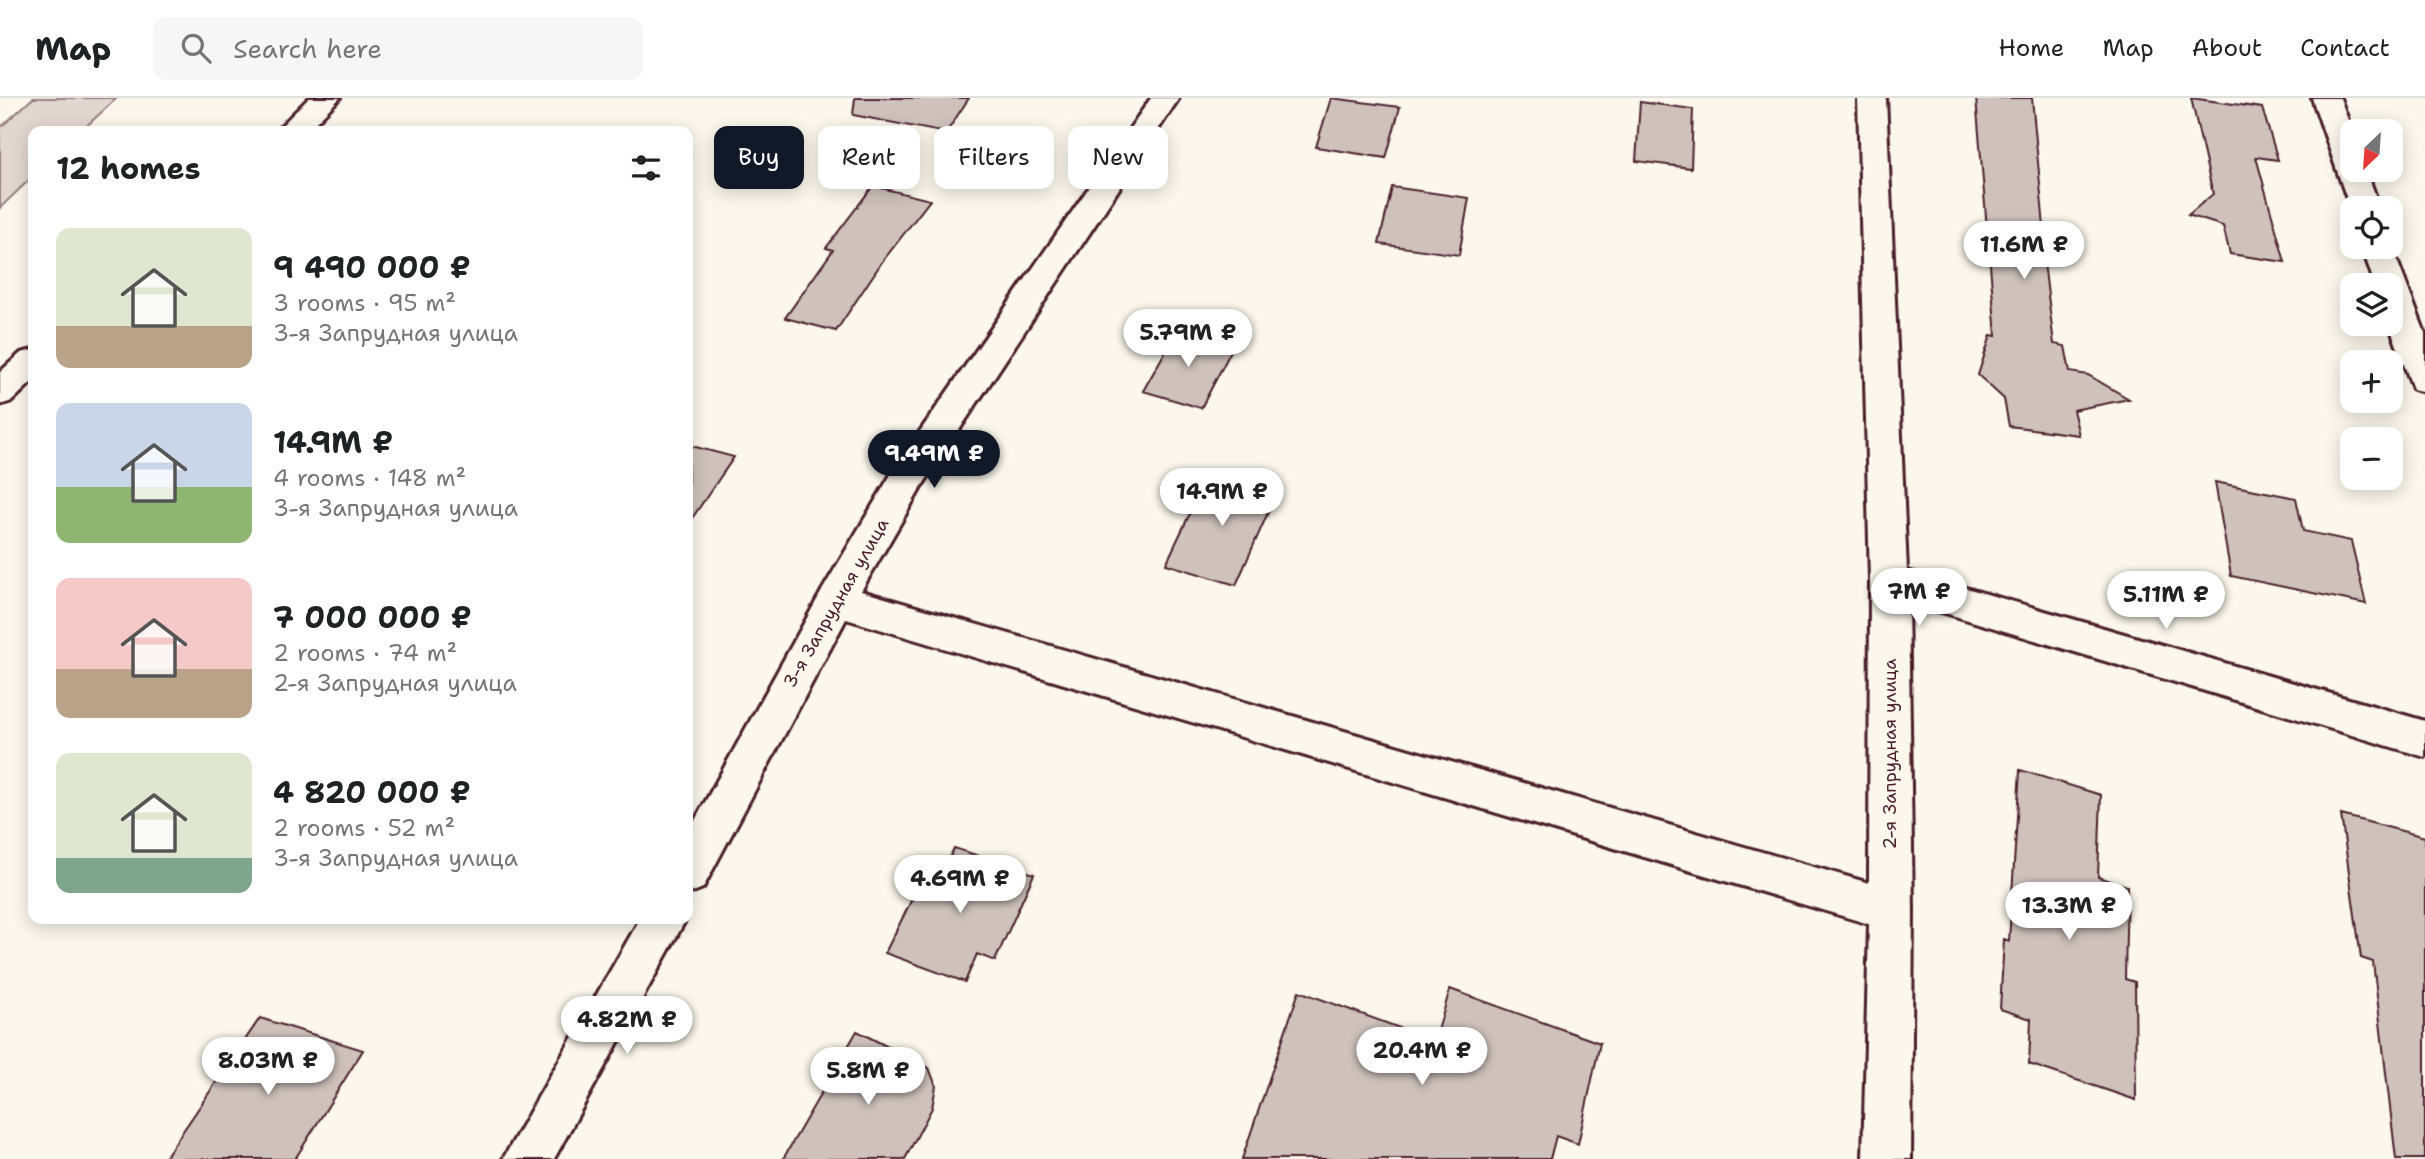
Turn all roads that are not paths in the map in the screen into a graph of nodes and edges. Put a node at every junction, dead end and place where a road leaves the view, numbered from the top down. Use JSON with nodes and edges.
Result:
{"nodes":[{"id":1,"x":327,"y":98,"type":"edge"},
{"id":2,"x":1165,"y":98,"type":"edge"},
{"id":3,"x":1872,"y":98,"type":"edge"},
{"id":4,"x":2324,"y":98,"type":"edge"},
{"id":5,"x":296,"y":126,"type":"edge"},
{"id":6,"x":2361,"y":196,"type":"edge"},
{"id":7,"x":2382,"y":259,"type":"edge"},
{"id":8,"x":28,"y":367,"type":"edge"},
{"id":9,"x":2425,"y":380,"type":"edge"},
{"id":10,"x":0,"y":392,"type":"edge"},
{"id":11,"x":1889,"y":581,"type":"junction"},
{"id":12,"x":836,"y":600,"type":"junction"},
{"id":13,"x":2425,"y":739,"type":"edge"},
{"id":14,"x":693,"y":865,"type":"edge"},
{"id":15,"x":1891,"y":910,"type":"junction"},
{"id":16,"x":661,"y":924,"type":"edge"},
{"id":17,"x":527,"y":1159,"type":"edge"},
{"id":18,"x":1887,"y":1159,"type":"edge"}],
"edges":[{"from":1,"to":5,"type":"street"},
{"from":2,"to":12,"type":"street","name":"3-я Запрудная улица"},
{"from":3,"to":11,"type":"street","name":"2-я Запрудная улица"},
{"from":4,"to":6,"type":"street"},
{"from":7,"to":9,"type":"street"},
{"from":8,"to":10,"type":"street"},
{"from":11,"to":13,"type":"street"},
{"from":11,"to":15,"type":"street","name":"2-я Запрудная улица"},
{"from":12,"to":14,"type":"street","name":"3-я Запрудная улица"},
{"from":12,"to":15,"type":"street"},
{"from":15,"to":18,"type":"street","name":"2-я Запрудная улица"},
{"from":16,"to":17,"type":"street"}]}
